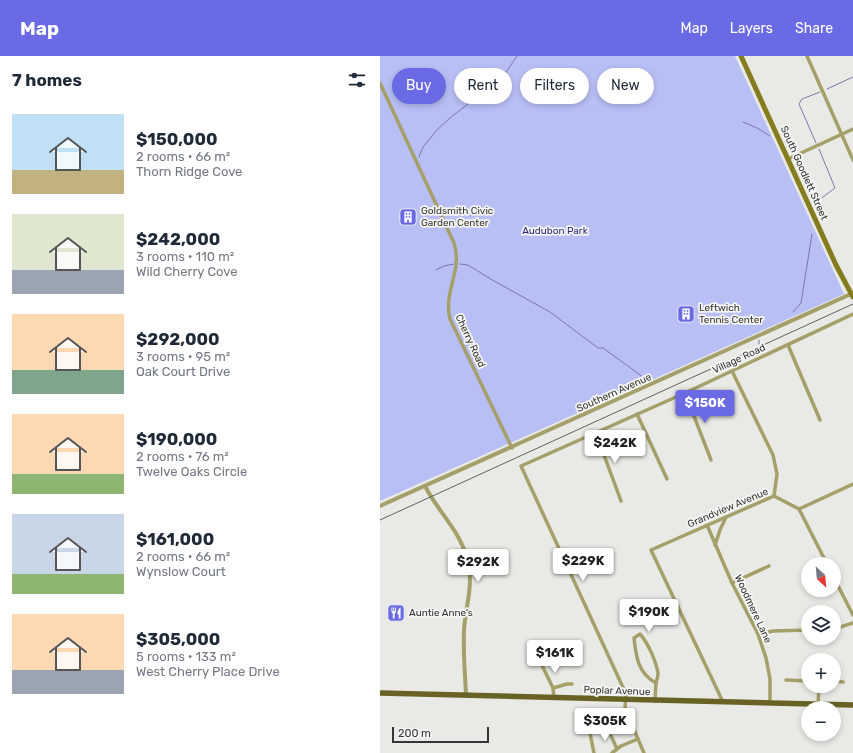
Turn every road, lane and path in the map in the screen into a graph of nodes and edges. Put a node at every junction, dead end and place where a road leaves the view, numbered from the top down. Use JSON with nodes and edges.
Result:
{"nodes":[{"id":1,"x":741,"y":56,"type":"edge"},
{"id":2,"x":807,"y":56,"type":"edge"},
{"id":3,"x":380,"y":83,"type":"edge"},
{"id":4,"x":853,"y":130,"type":"edge"},
{"id":5,"x":842,"y":134,"type":"junction"},
{"id":6,"x":788,"y":159,"type":"junction"},
{"id":7,"x":853,"y":160,"type":"edge"},
{"id":8,"x":852,"y":295,"type":"edge"},
{"id":9,"x":853,"y":314,"type":"edge"},
{"id":10,"x":788,"y":345,"type":"junction"},
{"id":11,"x":732,"y":371,"type":"junction"},
{"id":12,"x":685,"y":393,"type":"junction"},
{"id":13,"x":637,"y":414,"type":"junction"},
{"id":14,"x":820,"y":420,"type":"dead end"},
{"id":15,"x":592,"y":435,"type":"junction"},
{"id":16,"x":512,"y":448,"type":"junction"},
{"id":17,"x":711,"y":460,"type":"dead end"},
{"id":18,"x":666,"y":479,"type":"dead end"},
{"id":19,"x":853,"y":484,"type":"edge"},
{"id":20,"x":425,"y":486,"type":"junction"},
{"id":21,"x":774,"y":496,"type":"junction"},
{"id":22,"x":621,"y":501,"type":"dead end"},
{"id":23,"x":380,"y":506,"type":"edge"},
{"id":24,"x":799,"y":509,"type":"junction"},
{"id":25,"x":726,"y":517,"type":"junction"},
{"id":26,"x":707,"y":526,"type":"junction"},
{"id":27,"x":716,"y":545,"type":"junction"},
{"id":28,"x":823,"y":557,"type":"edge"},
{"id":29,"x":769,"y":566,"type":"dead end"},
{"id":30,"x":732,"y":583,"type":"junction"},
{"id":31,"x":841,"y":592,"type":"edge"},
{"id":32,"x":853,"y":615,"type":"edge"},
{"id":33,"x":853,"y":623,"type":"edge"},
{"id":34,"x":841,"y":627,"type":"edge"},
{"id":35,"x":801,"y":630,"type":"edge"},
{"id":36,"x":758,"y":634,"type":"junction"},
{"id":37,"x":538,"y":655,"type":"dead end"},
{"id":38,"x":786,"y":680,"type":"dead end"},
{"id":39,"x":801,"y":681,"type":"edge"},
{"id":40,"x":656,"y":683,"type":"junction"},
{"id":41,"x":572,"y":684,"type":"dead end"},
{"id":42,"x":553,"y":688,"type":"junction"},
{"id":43,"x":380,"y":693,"type":"edge"},
{"id":44,"x":466,"y":695,"type":"junction"},
{"id":45,"x":554,"y":697,"type":"junction"},
{"id":46,"x":625,"y":700,"type":"junction"},
{"id":47,"x":655,"y":701,"type":"junction"},
{"id":48,"x":723,"y":703,"type":"junction"},
{"id":49,"x":770,"y":703,"type":"junction"},
{"id":50,"x":801,"y":704,"type":"edge"},
{"id":51,"x":841,"y":706,"type":"edge"},
{"id":52,"x":853,"y":706,"type":"edge"},
{"id":53,"x":586,"y":728,"type":"dead end"},
{"id":54,"x":608,"y":729,"type":"dead end"},
{"id":55,"x":638,"y":739,"type":"junction"},
{"id":56,"x":616,"y":749,"type":"junction"},
{"id":57,"x":594,"y":753,"type":"edge"},
{"id":58,"x":612,"y":753,"type":"edge"},
{"id":59,"x":644,"y":753,"type":"edge"}],
"edges":[{"from":1,"to":6,"type":"main road","name":"South Goodlett Street"},
{"from":2,"to":5,"type":"street"},
{"from":3,"to":16,"type":"street","name":"Cherry Road"},
{"from":4,"to":5,"type":"street"},
{"from":5,"to":6,"type":"street"},
{"from":5,"to":7,"type":"street"},
{"from":6,"to":8,"type":"main road","name":"South Goodlett Street"},
{"from":8,"to":16,"type":"street","name":"Southern Avenue"},
{"from":9,"to":10,"type":"street","name":"Village Road"},
{"from":10,"to":11,"type":"street","name":"Village Road"},
{"from":10,"to":14,"type":"street"},
{"from":11,"to":12,"type":"street","name":"Village Road"},
{"from":11,"to":21,"type":"street"},
{"from":12,"to":13,"type":"street","name":"Village Road"},
{"from":12,"to":17,"type":"street"},
{"from":13,"to":15,"type":"street","name":"Village Road"},
{"from":13,"to":18,"type":"street"},
{"from":15,"to":22,"type":"street"},
{"from":15,"to":46,"type":"street","name":"Village Road"},
{"from":16,"to":20,"type":"street","name":"Southern Avenue"},
{"from":19,"to":24,"type":"street"},
{"from":20,"to":23,"type":"street","name":"Southern Avenue"},
{"from":20,"to":44,"type":"street"},
{"from":21,"to":24,"type":"street","name":"Grandview Avenue"},
{"from":21,"to":25,"type":"street","name":"Grandview Avenue"},
{"from":24,"to":28,"type":"street"},
{"from":25,"to":26,"type":"street","name":"Grandview Avenue"},
{"from":25,"to":27,"type":"street"},
{"from":26,"to":27,"type":"street","name":"Woodmere Lane"},
{"from":26,"to":48,"type":"street","name":"Grandview Avenue"},
{"from":27,"to":30,"type":"street","name":"Woodmere Lane"},
{"from":29,"to":30,"type":"street"},
{"from":30,"to":36,"type":"street","name":"Woodmere Lane"},
{"from":31,"to":32,"type":"street"},
{"from":33,"to":34,"type":"street"},
{"from":35,"to":36,"type":"street"},
{"from":36,"to":49,"type":"street","name":"Woodmere Lane"},
{"from":37,"to":42,"type":"street"},
{"from":38,"to":39,"type":"street"},
{"from":40,"to":40,"type":"street"},
{"from":40,"to":47,"type":"street"},
{"from":41,"to":42,"type":"street"},
{"from":42,"to":45,"type":"street"},
{"from":43,"to":44,"type":"main road","name":"Poplar Avenue"},
{"from":44,"to":45,"type":"main road","name":"Poplar Avenue"},
{"from":45,"to":46,"type":"main road","name":"Poplar Avenue"},
{"from":46,"to":47,"type":"main road","name":"Poplar Avenue"},
{"from":46,"to":55,"type":"street"},
{"from":47,"to":48,"type":"main road","name":"Poplar Avenue"},
{"from":48,"to":49,"type":"main road","name":"Poplar Avenue"},
{"from":49,"to":50,"type":"main road","name":"Poplar Avenue"},
{"from":51,"to":52,"type":"main road","name":"Poplar Avenue"},
{"from":53,"to":57,"type":"street"},
{"from":54,"to":56,"type":"street"},
{"from":55,"to":56,"type":"street"},
{"from":55,"to":59,"type":"street"},
{"from":56,"to":58,"type":"street"}]}
